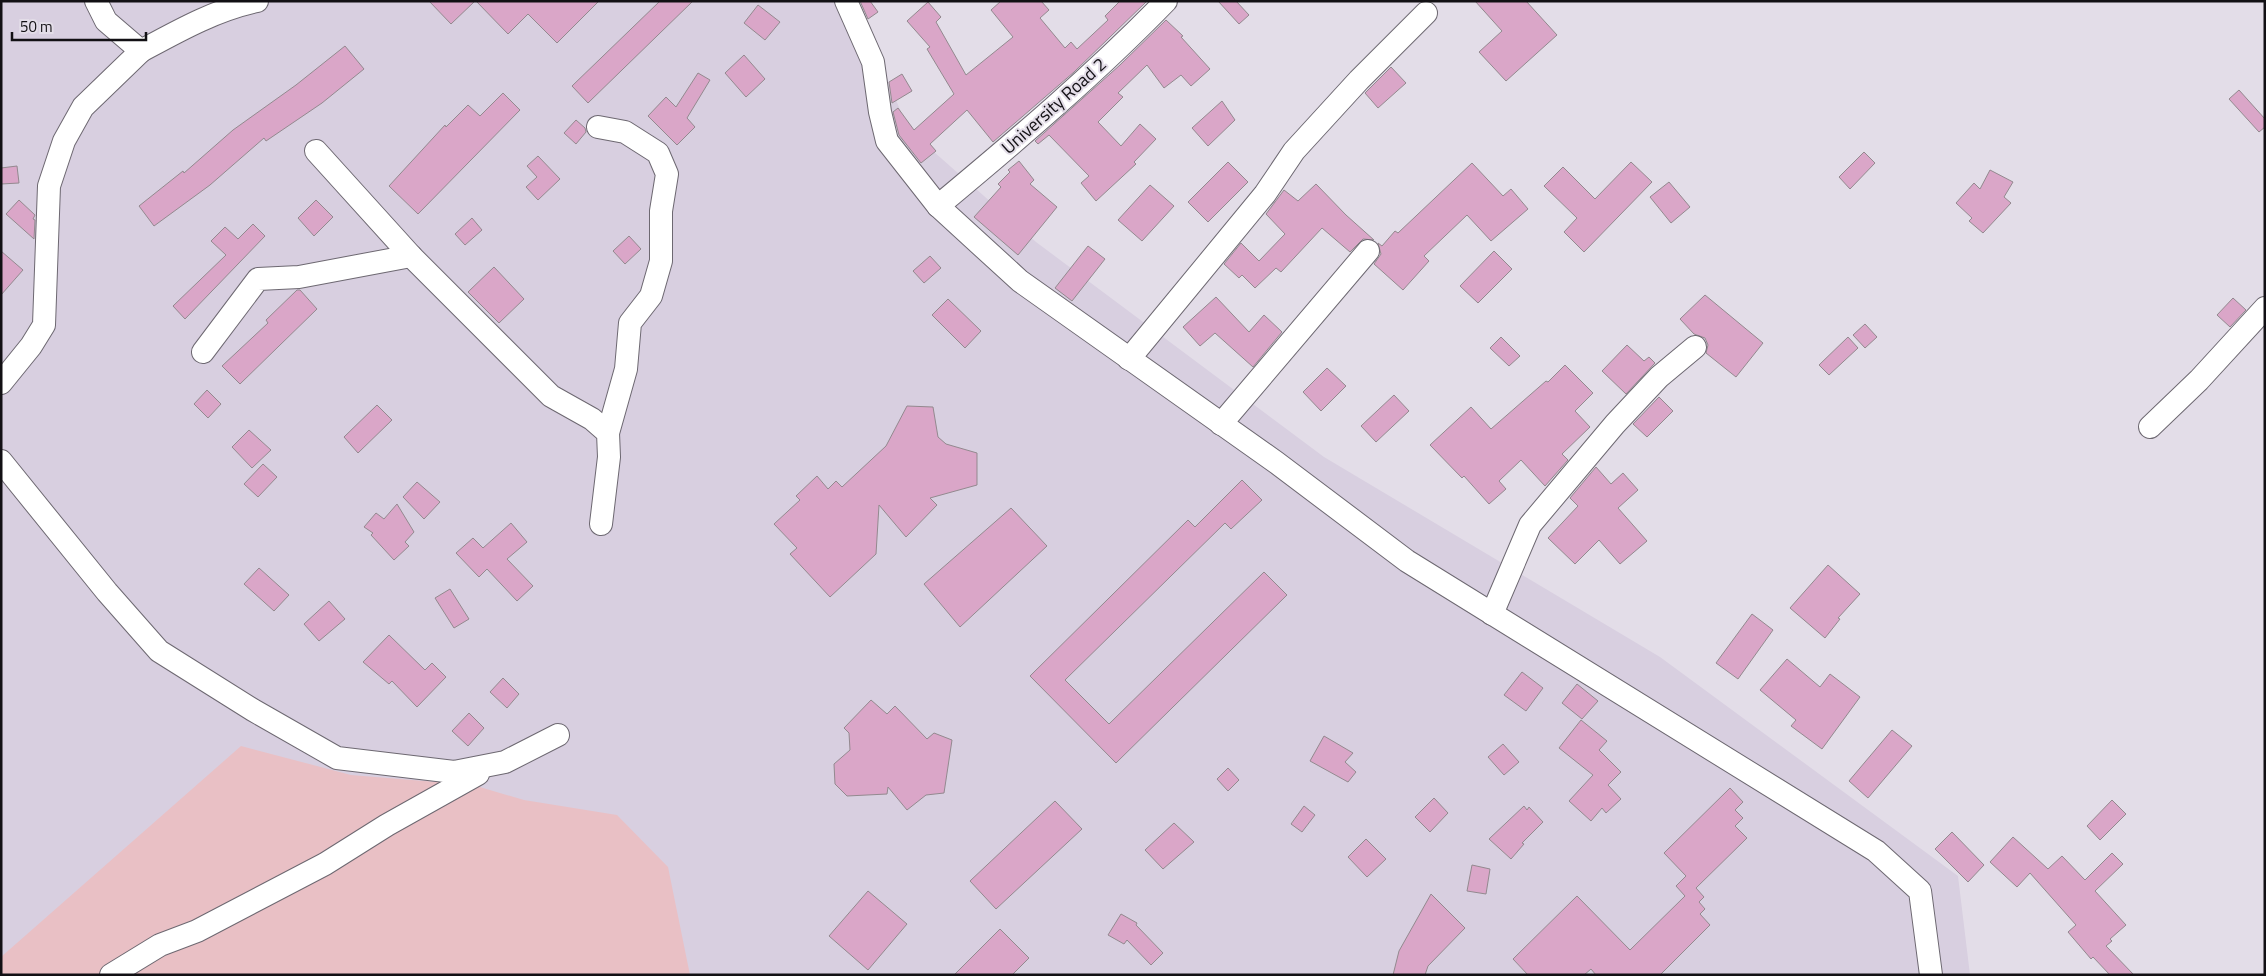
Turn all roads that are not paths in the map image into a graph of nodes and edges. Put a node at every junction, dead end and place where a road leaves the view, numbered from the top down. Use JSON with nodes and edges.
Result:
{"nodes":[{"id":1,"x":96,"y":1,"type":"edge"},
{"id":2,"x":257,"y":1,"type":"edge"},
{"id":3,"x":846,"y":1,"type":"edge"},
{"id":4,"x":1166,"y":1,"type":"edge"},
{"id":5,"x":1426,"y":12,"type":"dead end"},
{"id":6,"x":141,"y":51,"type":"junction"},
{"id":7,"x":598,"y":127,"type":"dead end"},
{"id":8,"x":316,"y":151,"type":"dead end"},
{"id":9,"x":938,"y":206,"type":"junction"},
{"id":10,"x":1368,"y":251,"type":"dead end"},
{"id":11,"x":411,"y":256,"type":"junction"},
{"id":12,"x":2265,"y":308,"type":"edge"},
{"id":13,"x":1695,"y":348,"type":"dead end"},
{"id":14,"x":203,"y":352,"type":"dead end"},
{"id":15,"x":1129,"y":359,"type":"junction"},
{"id":16,"x":1,"y":383,"type":"edge"},
{"id":17,"x":1221,"y":424,"type":"junction"},
{"id":18,"x":2150,"y":427,"type":"dead end"},
{"id":19,"x":608,"y":433,"type":"junction"},
{"id":20,"x":1,"y":461,"type":"edge"},
{"id":21,"x":601,"y":524,"type":"dead end"},
{"id":22,"x":1492,"y":614,"type":"junction"},
{"id":23,"x":111,"y":975,"type":"edge"},
{"id":24,"x":1931,"y":975,"type":"edge"}],
"edges":[{"from":1,"to":6,"type":"street"},
{"from":2,"to":6,"type":"street"},
{"from":3,"to":9,"type":"street"},
{"from":4,"to":9,"type":"street","name":"University Road 2"},
{"from":5,"to":15,"type":"street"},
{"from":6,"to":16,"type":"street"},
{"from":7,"to":19,"type":"street"},
{"from":8,"to":11,"type":"street"},
{"from":9,"to":15,"type":"street"},
{"from":10,"to":17,"type":"street"},
{"from":11,"to":14,"type":"street"},
{"from":11,"to":19,"type":"street"},
{"from":12,"to":18,"type":"street"},
{"from":13,"to":22,"type":"street"},
{"from":15,"to":17,"type":"street"},
{"from":17,"to":22,"type":"street"},
{"from":19,"to":21,"type":"street"},
{"from":20,"to":23,"type":"street"},
{"from":22,"to":24,"type":"street"}]}
